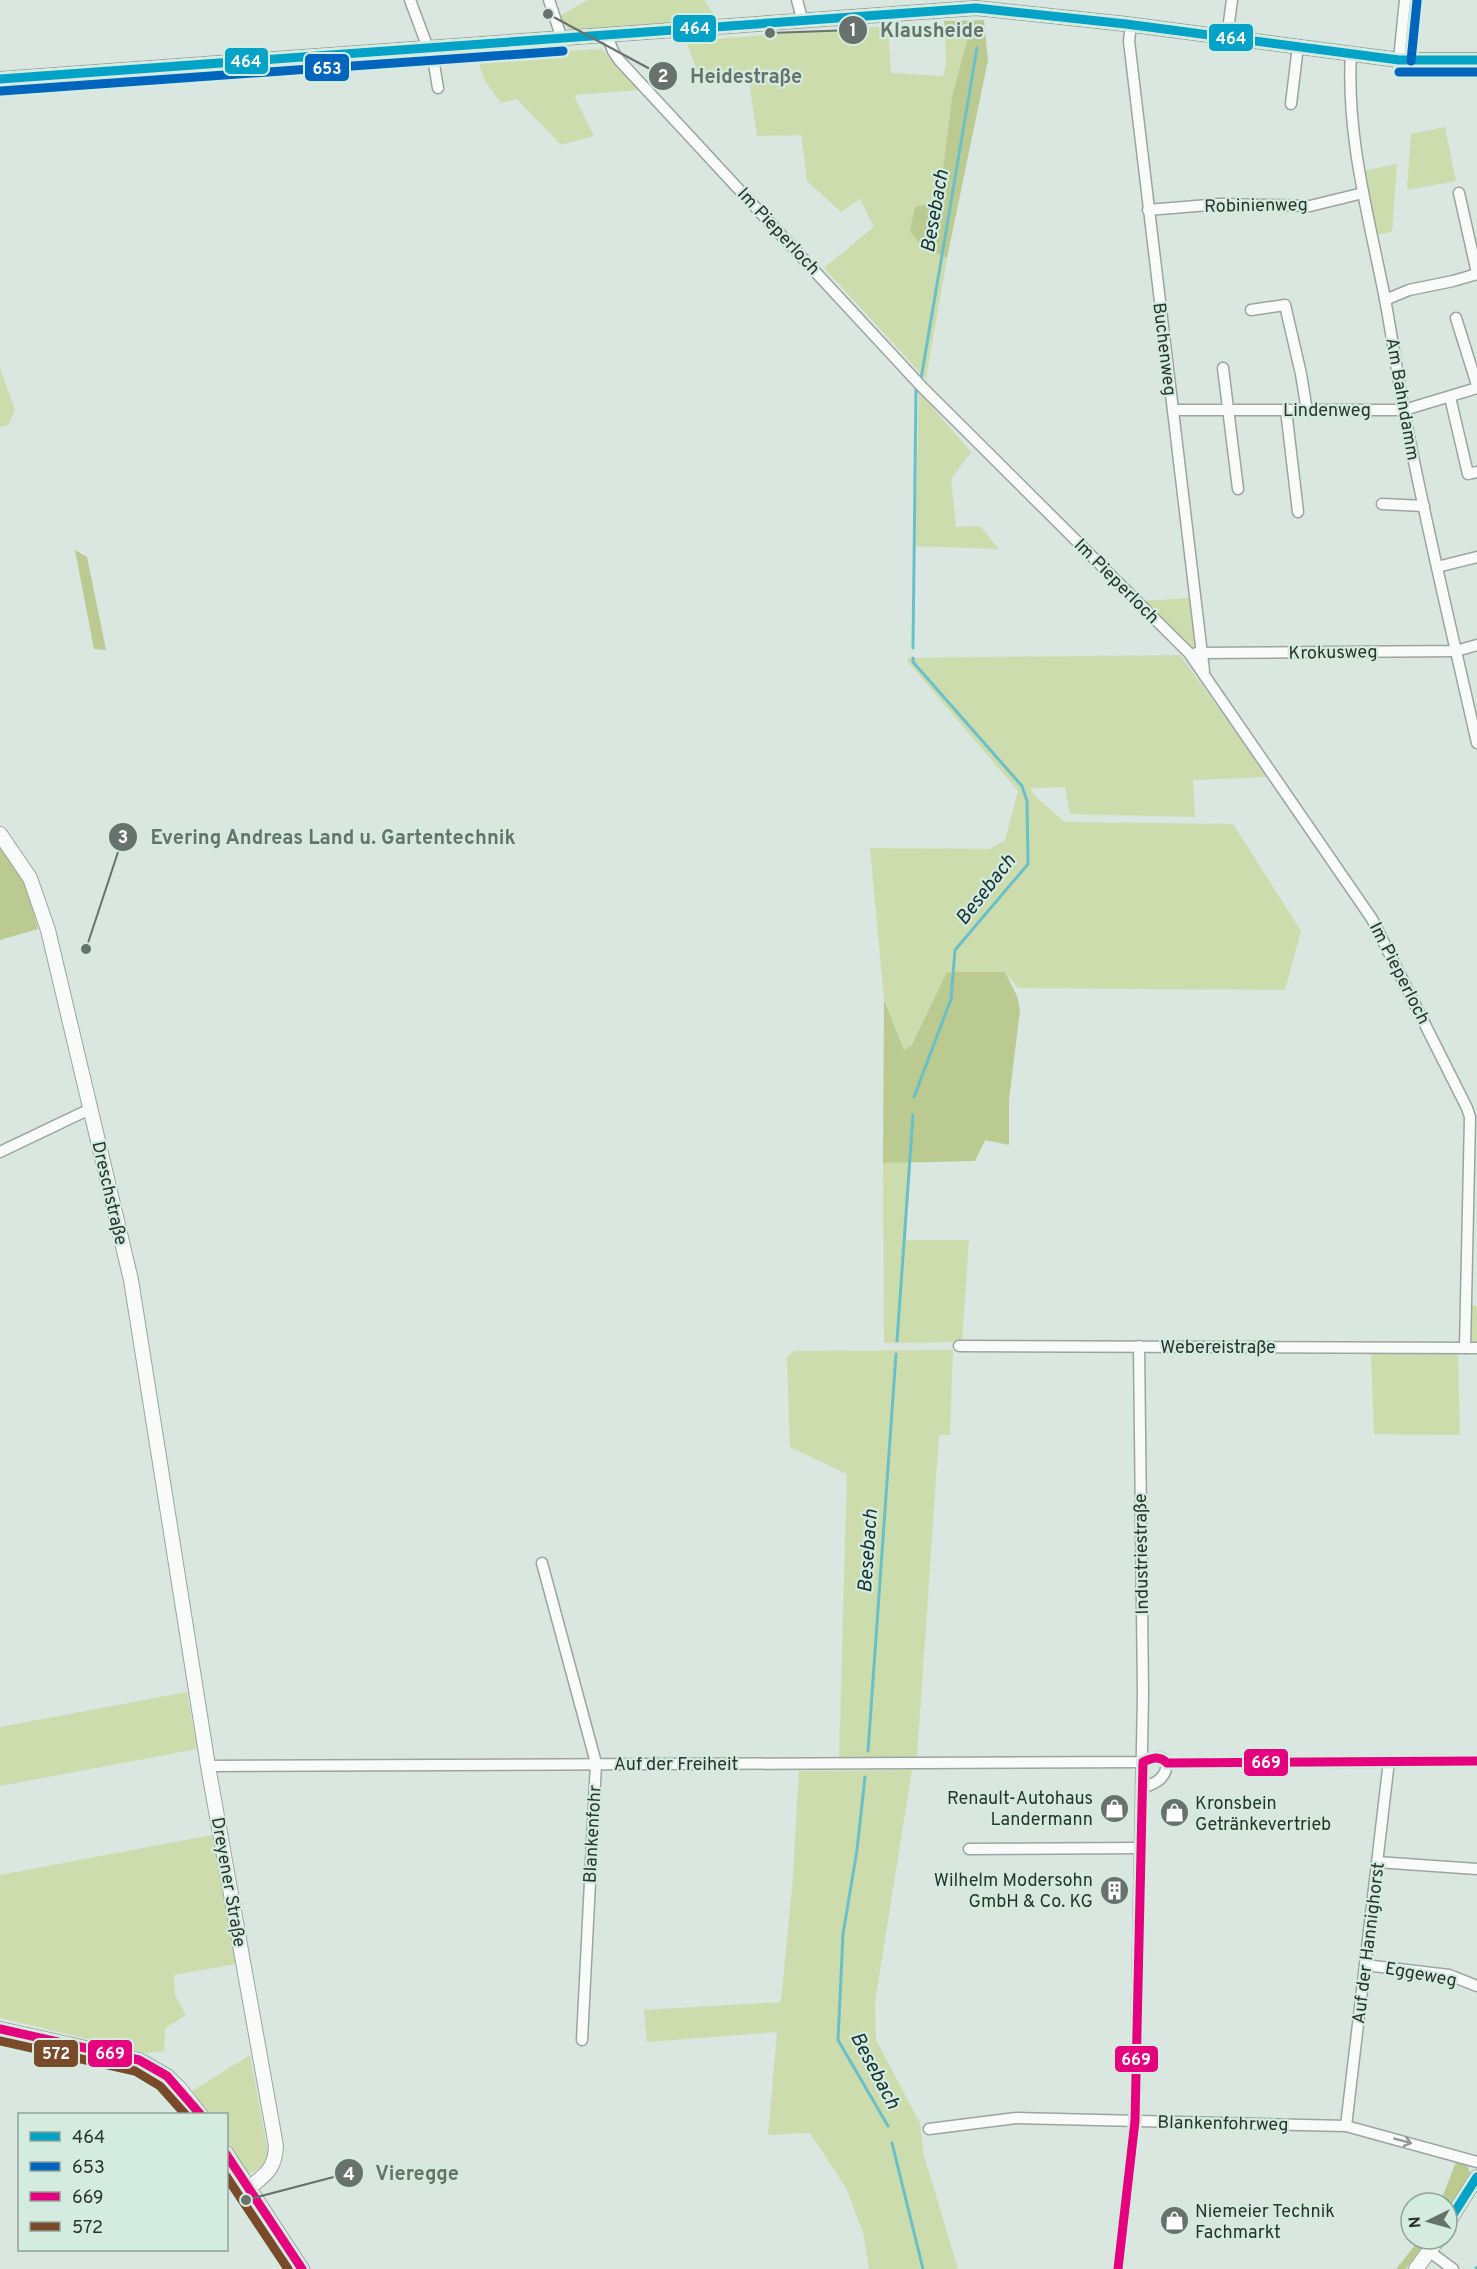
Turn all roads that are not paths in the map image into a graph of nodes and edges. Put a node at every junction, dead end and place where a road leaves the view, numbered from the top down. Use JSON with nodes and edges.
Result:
{"nodes":[{"id":1,"x":410,"y":0,"type":"edge"},
{"id":2,"x":549,"y":0,"type":"edge"},
{"id":3,"x":797,"y":0,"type":"edge"},
{"id":4,"x":1232,"y":0,"type":"edge"},
{"id":5,"x":1405,"y":0,"type":"edge"},
{"id":6,"x":975,"y":4,"type":"edge"},
{"id":7,"x":803,"y":22,"type":"junction"},
{"id":8,"x":1131,"y":25,"type":"junction"},
{"id":9,"x":607,"y":36,"type":"junction"},
{"id":10,"x":1227,"y":37,"type":"junction"},
{"id":11,"x":562,"y":39,"type":"junction"},
{"id":12,"x":1298,"y":46,"type":"junction"},
{"id":13,"x":428,"y":49,"type":"junction"},
{"id":14,"x":1351,"y":53,"type":"junction"},
{"id":15,"x":1399,"y":60,"type":"junction"},
{"id":16,"x":1477,"y":60,"type":"edge"},
{"id":17,"x":0,"y":79,"type":"edge"},
{"id":18,"x":438,"y":88,"type":"dead end"},
{"id":19,"x":1291,"y":104,"type":"dead end"},
{"id":20,"x":1363,"y":193,"type":"junction"},
{"id":21,"x":1459,"y":193,"type":"dead end"},
{"id":22,"x":1148,"y":210,"type":"junction"},
{"id":23,"x":1477,"y":273,"type":"edge"},
{"id":24,"x":1385,"y":300,"type":"junction"},
{"id":25,"x":1251,"y":310,"type":"dead end"},
{"id":26,"x":1456,"y":318,"type":"dead end"},
{"id":27,"x":1223,"y":368,"type":"dead end"},
{"id":28,"x":1477,"y":386,"type":"edge"},
{"id":29,"x":1450,"y":397,"type":"junction"},
{"id":30,"x":1228,"y":409,"type":"junction"},
{"id":31,"x":1173,"y":410,"type":"junction"},
{"id":32,"x":1287,"y":410,"type":"junction"},
{"id":33,"x":1307,"y":411,"type":"junction"},
{"id":34,"x":1404,"y":411,"type":"junction"},
{"id":35,"x":1477,"y":472,"type":"edge"},
{"id":36,"x":1238,"y":489,"type":"dead end"},
{"id":37,"x":1382,"y":504,"type":"dead end"},
{"id":38,"x":1424,"y":506,"type":"junction"},
{"id":39,"x":1298,"y":512,"type":"dead end"},
{"id":40,"x":1477,"y":557,"type":"edge"},
{"id":41,"x":1437,"y":567,"type":"junction"},
{"id":42,"x":1477,"y":645,"type":"edge"},
{"id":43,"x":1456,"y":651,"type":"junction"},
{"id":44,"x":1189,"y":653,"type":"junction"},
{"id":45,"x":1201,"y":653,"type":"junction"},
{"id":46,"x":1204,"y":672,"type":"junction"},
{"id":47,"x":1477,"y":743,"type":"edge"},
{"id":48,"x":0,"y":834,"type":"edge"},
{"id":49,"x":1472,"y":1108,"type":"edge"},
{"id":50,"x":90,"y":1109,"type":"junction"},
{"id":51,"x":0,"y":1152,"type":"edge"},
{"id":52,"x":959,"y":1346,"type":"dead end"},
{"id":53,"x":1139,"y":1346,"type":"junction"},
{"id":54,"x":1465,"y":1348,"type":"junction"},
{"id":55,"x":1477,"y":1348,"type":"edge"},
{"id":56,"x":542,"y":1563,"type":"dead end"},
{"id":57,"x":175,"y":1566,"type":"joint"},
{"id":58,"x":1389,"y":1761,"type":"junction"},
{"id":59,"x":1477,"y":1761,"type":"edge"},
{"id":60,"x":1143,"y":1762,"type":"junction"},
{"id":61,"x":596,"y":1763,"type":"junction"},
{"id":62,"x":1167,"y":1763,"type":"junction"},
{"id":63,"x":208,"y":1766,"type":"junction"},
{"id":64,"x":1142,"y":1788,"type":"junction"},
{"id":65,"x":1141,"y":1848,"type":"junction"},
{"id":66,"x":969,"y":1849,"type":"dead end"},
{"id":67,"x":1377,"y":1862,"type":"junction"},
{"id":68,"x":1477,"y":1869,"type":"edge"},
{"id":69,"x":1365,"y":1965,"type":"junction"},
{"id":70,"x":1477,"y":1986,"type":"edge"},
{"id":71,"x":0,"y":2029,"type":"edge"},
{"id":72,"x":582,"y":2040,"type":"dead end"},
{"id":73,"x":198,"y":2113,"type":"edge"},
{"id":74,"x":1135,"y":2121,"type":"junction"},
{"id":75,"x":1346,"y":2126,"type":"junction"},
{"id":76,"x":930,"y":2129,"type":"dead end"},
{"id":77,"x":228,"y":2157,"type":"edge"},
{"id":78,"x":1477,"y":2162,"type":"edge"},
{"id":79,"x":1477,"y":2177,"type":"edge"},
{"id":80,"x":249,"y":2188,"type":"junction"},
{"id":81,"x":1459,"y":2205,"type":"edge"},
{"id":82,"x":1430,"y":2252,"type":"joint"},
{"id":83,"x":302,"y":2269,"type":"edge"},
{"id":84,"x":1118,"y":2269,"type":"edge"},
{"id":85,"x":1416,"y":2269,"type":"edge"},
{"id":86,"x":1453,"y":2269,"type":"edge"}],
"edges":[{"from":1,"to":13,"type":"street"},
{"from":2,"to":11,"type":"street"},
{"from":3,"to":7,"type":"street"},
{"from":4,"to":10,"type":"street"},
{"from":5,"to":15,"type":"street"},
{"from":6,"to":7,"type":"street"},
{"from":6,"to":8,"type":"street"},
{"from":7,"to":9,"type":"street"},
{"from":8,"to":10,"type":"street"},
{"from":8,"to":22,"type":"street","name":"Buchenweg"},
{"from":9,"to":11,"type":"street"},
{"from":9,"to":44,"type":"street","name":"Im Pieperloch"},
{"from":10,"to":12,"type":"street"},
{"from":11,"to":13,"type":"street"},
{"from":12,"to":14,"type":"street"},
{"from":12,"to":19,"type":"street"},
{"from":13,"to":17,"type":"street"},
{"from":13,"to":18,"type":"street"},
{"from":14,"to":15,"type":"street"},
{"from":14,"to":20,"type":"street","name":"Am Bahndamm"},
{"from":15,"to":16,"type":"street"},
{"from":20,"to":22,"type":"street","name":"Robinienweg"},
{"from":20,"to":24,"type":"street","name":"Am Bahndamm"},
{"from":21,"to":23,"type":"street"},
{"from":22,"to":31,"type":"street","name":"Buchenweg"},
{"from":23,"to":24,"type":"street"},
{"from":24,"to":34,"type":"street","name":"Am Bahndamm"},
{"from":25,"to":33,"type":"street"},
{"from":26,"to":28,"type":"street"},
{"from":27,"to":30,"type":"street"},
{"from":28,"to":29,"type":"street","name":"Lindenweg"},
{"from":29,"to":34,"type":"street","name":"Lindenweg"},
{"from":29,"to":35,"type":"street"},
{"from":30,"to":31,"type":"street","name":"Lindenweg"},
{"from":30,"to":32,"type":"street","name":"Lindenweg"},
{"from":30,"to":36,"type":"street"},
{"from":31,"to":45,"type":"street","name":"Buchenweg"},
{"from":32,"to":33,"type":"street","name":"Lindenweg"},
{"from":32,"to":39,"type":"street"},
{"from":33,"to":34,"type":"street","name":"Lindenweg"},
{"from":34,"to":38,"type":"street","name":"Am Bahndamm"},
{"from":37,"to":38,"type":"street"},
{"from":38,"to":41,"type":"street","name":"Am Bahndamm"},
{"from":40,"to":41,"type":"street"},
{"from":41,"to":43,"type":"street","name":"Am Bahndamm"},
{"from":42,"to":43,"type":"street","name":"Krokusweg"},
{"from":43,"to":45,"type":"street","name":"Krokusweg"},
{"from":43,"to":47,"type":"street","name":"Am Bahndamm"},
{"from":44,"to":45,"type":"street","name":"Krokusweg"},
{"from":44,"to":46,"type":"street","name":"Im Pieperloch"},
{"from":45,"to":46,"type":"street","name":"Buchenweg"},
{"from":46,"to":49,"type":"street","name":"Im Pieperloch"},
{"from":48,"to":50,"type":"street","name":"Dreschstraße"},
{"from":49,"to":54,"type":"street","name":"Im Pieperloch"},
{"from":50,"to":51,"type":"street"},
{"from":50,"to":57,"type":"street","name":"Dreschstraße"},
{"from":52,"to":53,"type":"street","name":"Webereistraße"},
{"from":53,"to":54,"type":"street","name":"Webereistraße"},
{"from":53,"to":60,"type":"street","name":"Industriestraße"},
{"from":54,"to":55,"type":"street","name":"Webereistraße"},
{"from":56,"to":61,"type":"street","name":"Blankenfohr"},
{"from":57,"to":63,"type":"street","name":"Dreyener Straße"},
{"from":58,"to":59,"type":"street"},
{"from":58,"to":62,"type":"street"},
{"from":58,"to":67,"type":"street","name":"Auf der Hannighorst"},
{"from":60,"to":61,"type":"street","name":"Auf der Freiheit"},
{"from":60,"to":62,"type":"street"},
{"from":60,"to":64,"type":"street","name":"Industriestraße"},
{"from":61,"to":63,"type":"street","name":"Auf der Freiheit"},
{"from":61,"to":72,"type":"street","name":"Blankenfohr"},
{"from":62,"to":64,"type":"street"},
{"from":63,"to":80,"type":"street","name":"Dreyener Straße"},
{"from":64,"to":65,"type":"street","name":"Industriestraße"},
{"from":65,"to":66,"type":"street"},
{"from":65,"to":74,"type":"street","name":"Industriestraße"},
{"from":67,"to":68,"type":"street"},
{"from":67,"to":69,"type":"street","name":"Auf der Hannighorst"},
{"from":69,"to":70,"type":"street","name":"Eggeweg"},
{"from":69,"to":75,"type":"street","name":"Auf der Hannighorst"},
{"from":71,"to":73,"type":"street"},
{"from":74,"to":75,"type":"street","name":"Blankenfohrweg"},
{"from":74,"to":76,"type":"street","name":"Blankenfohrweg"},
{"from":74,"to":84,"type":"street","name":"Industriestraße"},
{"from":75,"to":78,"type":"street","name":"Blankenfohrweg","one_way":true},
{"from":77,"to":80,"type":"street"},
{"from":79,"to":81,"type":"street"},
{"from":80,"to":83,"type":"street"},
{"from":82,"to":85,"type":"street"},
{"from":82,"to":86,"type":"street"}]}
